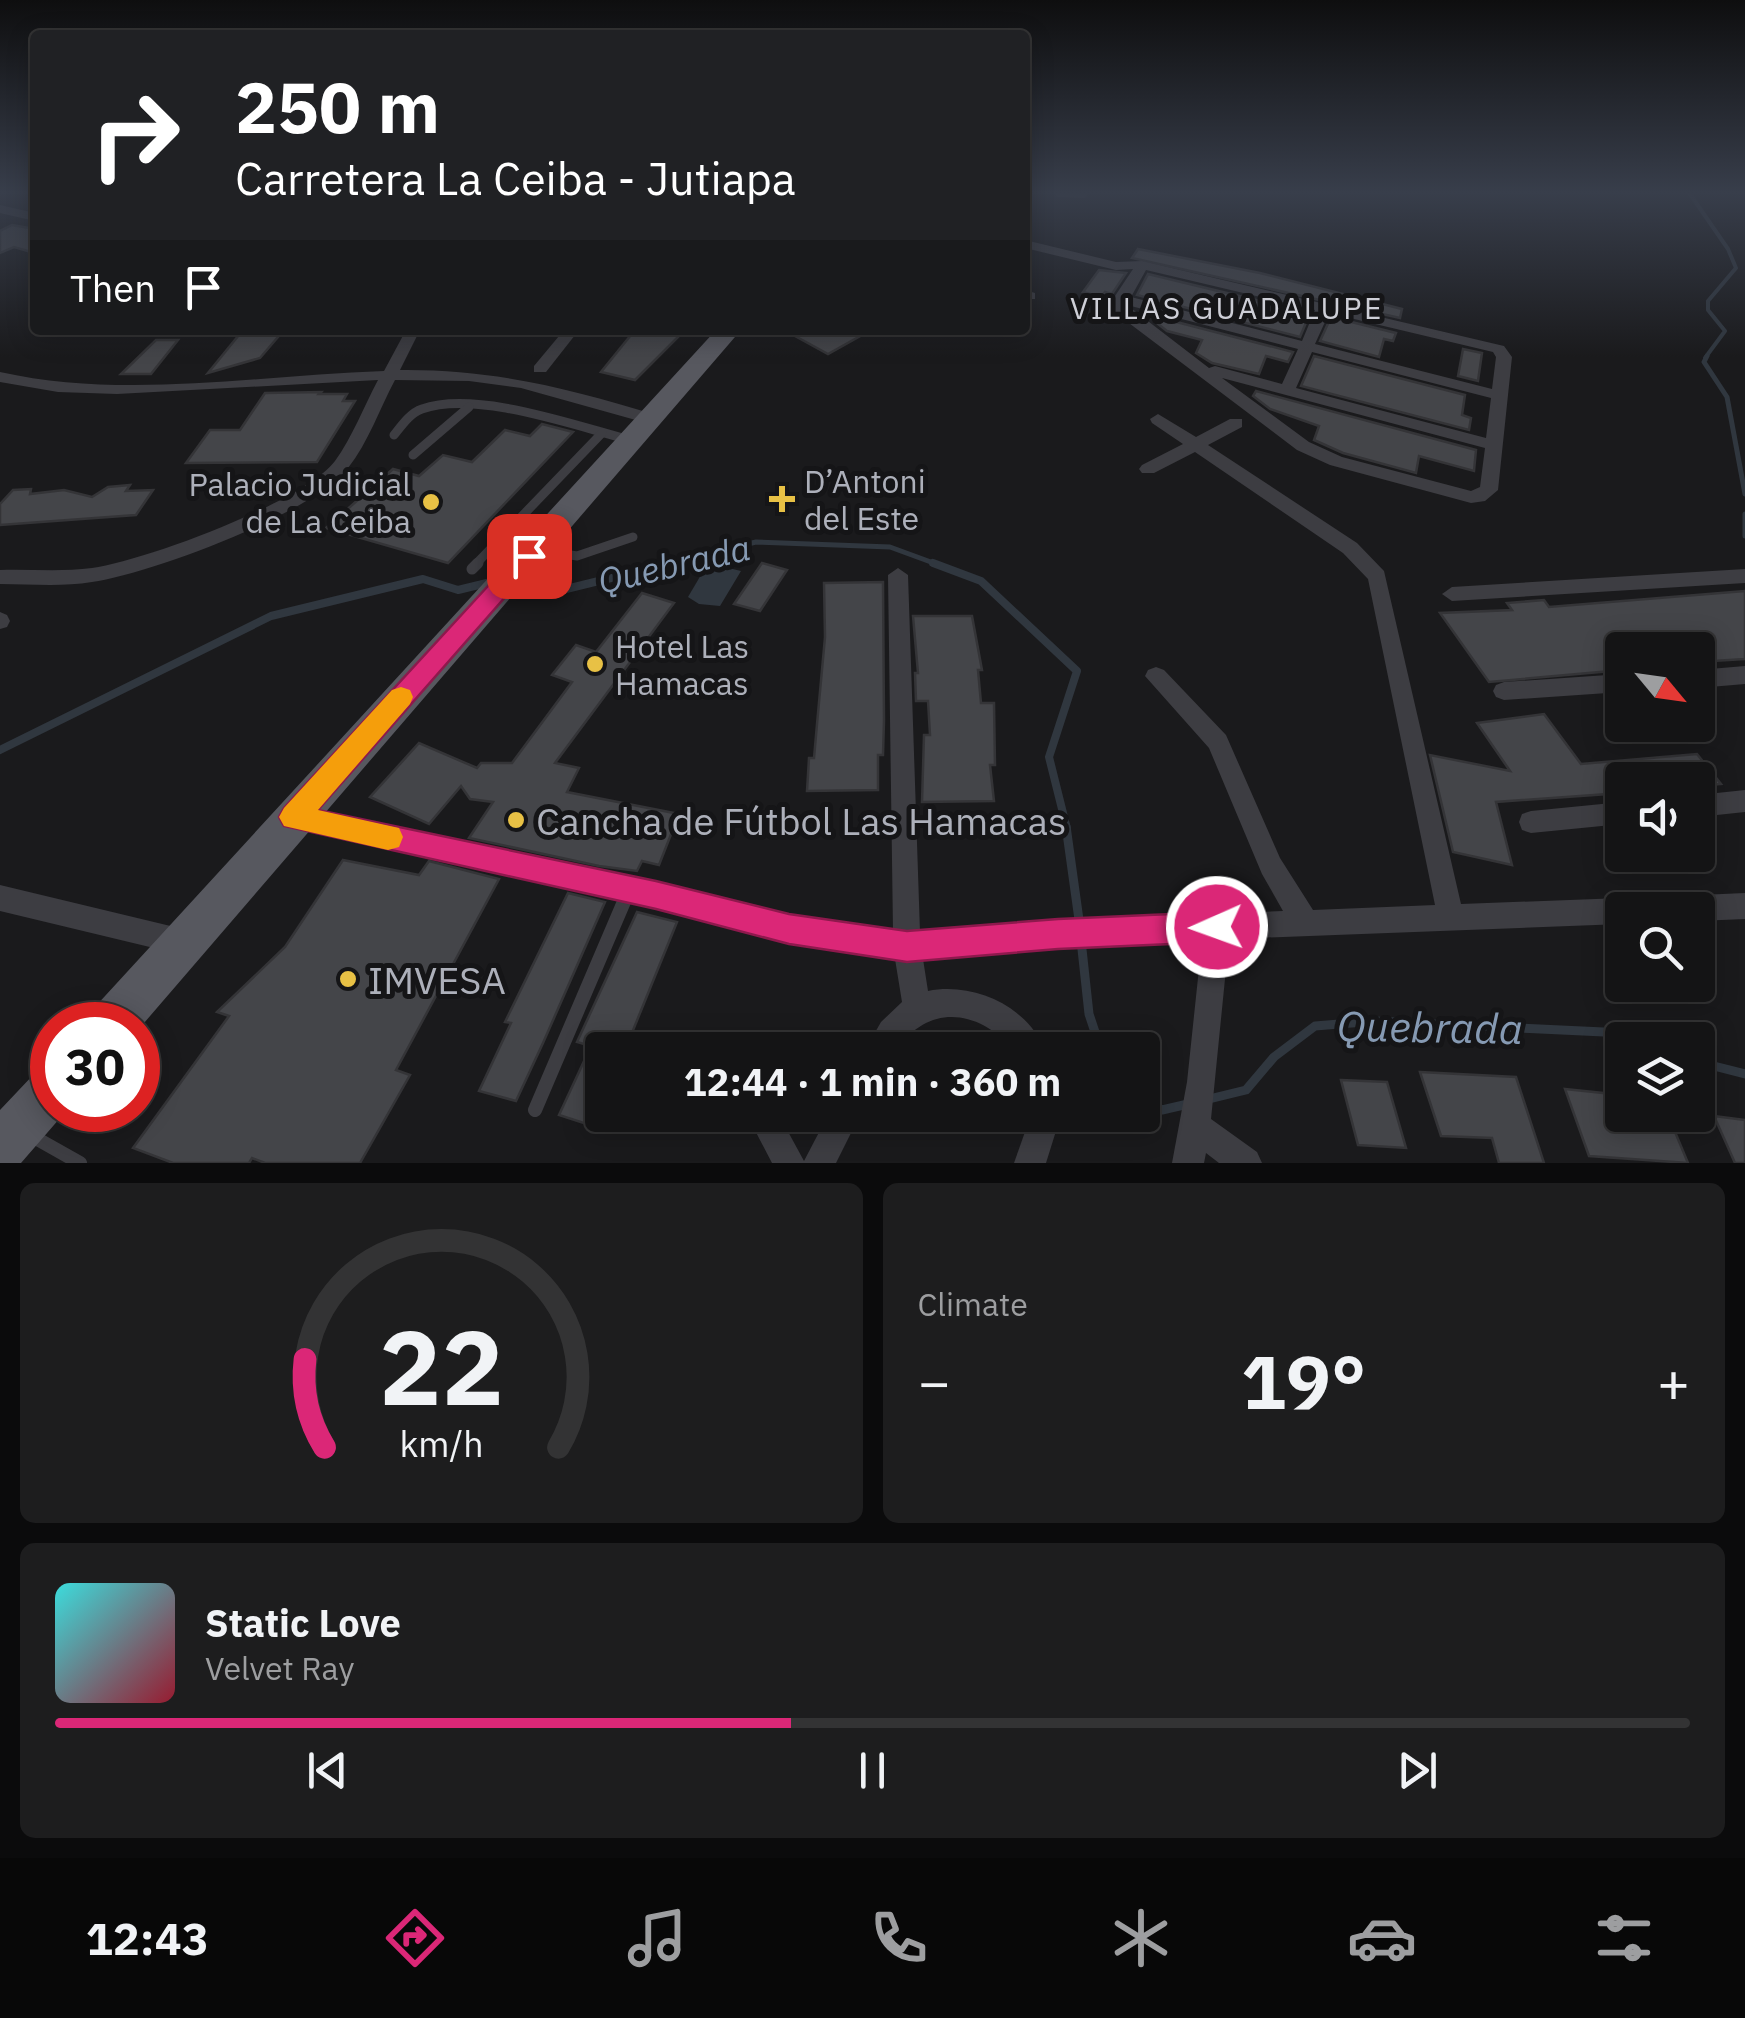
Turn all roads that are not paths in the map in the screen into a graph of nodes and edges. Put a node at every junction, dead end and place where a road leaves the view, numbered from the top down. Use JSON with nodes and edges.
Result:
{"nodes":[{"id":1,"x":1043,"y":248,"type":"edge"},
{"id":2,"x":1142,"y":266,"type":"junction"},
{"id":3,"x":1120,"y":299,"type":"junction"},
{"id":4,"x":1324,"y":307,"type":"junction"},
{"id":5,"x":410,"y":335,"type":"edge"},
{"id":6,"x":568,"y":335,"type":"edge"},
{"id":7,"x":724,"y":335,"type":"edge"},
{"id":8,"x":1306,"y":346,"type":"junction"},
{"id":9,"x":1203,"y":368,"type":"junction"},
{"id":10,"x":540,"y":369,"type":"dead end"},
{"id":11,"x":0,"y":376,"type":"edge"},
{"id":12,"x":388,"y":377,"type":"junction"},
{"id":13,"x":1287,"y":390,"type":"junction"},
{"id":14,"x":1498,"y":395,"type":"junction"},
{"id":15,"x":469,"y":407,"type":"junction"},
{"id":16,"x":1158,"y":419,"type":"dead end"},
{"id":17,"x":1236,"y":423,"type":"dead end"},
{"id":18,"x":640,"y":430,"type":"junction"},
{"id":19,"x":602,"y":433,"type":"junction"},
{"id":20,"x":394,"y":435,"type":"dead end"},
{"id":21,"x":1196,"y":444,"type":"junction"},
{"id":22,"x":1494,"y":445,"type":"junction"},
{"id":23,"x":413,"y":455,"type":"dead end"},
{"id":24,"x":1148,"y":468,"type":"dead end"},
{"id":25,"x":633,"y":537,"type":"dead end"},
{"id":26,"x":532,"y":552,"type":"junction"},
{"id":27,"x":898,"y":575,"type":"dead end"},
{"id":28,"x":1745,"y":576,"type":"edge"},
{"id":29,"x":0,"y":577,"type":"edge"},
{"id":30,"x":482,"y":582,"type":"junction"},
{"id":31,"x":1452,"y":594,"type":"dead end"},
{"id":32,"x":1156,"y":676,"type":"dead end"},
{"id":33,"x":1745,"y":676,"type":"edge"},
{"id":34,"x":1715,"y":677,"type":"edge"},
{"id":35,"x":1605,"y":685,"type":"edge"},
{"id":36,"x":1504,"y":691,"type":"dead end"},
{"id":37,"x":1745,"y":801,"type":"edge"},
{"id":38,"x":1715,"y":804,"type":"edge"},
{"id":39,"x":1605,"y":815,"type":"edge"},
{"id":40,"x":294,"y":817,"type":"junction"},
{"id":41,"x":1531,"y":822,"type":"dead end"},
{"id":42,"x":630,"y":889,"type":"junction"},
{"id":43,"x":0,"y":898,"type":"edge"},
{"id":44,"x":1745,"y":906,"type":"edge"},
{"id":45,"x":1715,"y":907,"type":"edge"},
{"id":46,"x":1605,"y":912,"type":"edge"},
{"id":47,"x":1451,"y":918,"type":"junction"},
{"id":48,"x":1305,"y":922,"type":"junction"},
{"id":49,"x":1217,"y":927,"type":"junction"},
{"id":50,"x":185,"y":943,"type":"junction"},
{"id":51,"x":907,"y":947,"type":"junction"},
{"id":52,"x":132,"y":1002,"type":"edge"},
{"id":53,"x":917,"y":1010,"type":"junction"},
{"id":54,"x":892,"y":1032,"type":"edge"},
{"id":55,"x":1017,"y":1032,"type":"edge"},
{"id":56,"x":535,"y":1110,"type":"dead end"},
{"id":57,"x":30,"y":1115,"type":"edge"},
{"id":58,"x":1196,"y":1125,"type":"junction"},
{"id":59,"x":771,"y":1132,"type":"edge"},
{"id":60,"x":835,"y":1132,"type":"edge"},
{"id":61,"x":1040,"y":1132,"type":"edge"},
{"id":62,"x":9,"y":1138,"type":"edge"},
{"id":63,"x":80,"y":1163,"type":"edge"},
{"id":64,"x":788,"y":1163,"type":"edge"},
{"id":65,"x":818,"y":1163,"type":"edge"},
{"id":66,"x":1030,"y":1163,"type":"edge"},
{"id":67,"x":1188,"y":1163,"type":"edge"},
{"id":68,"x":1246,"y":1163,"type":"edge"}],
"edges":[{"from":1,"to":2,"type":"street"},
{"from":2,"to":3,"type":"street"},
{"from":2,"to":4,"type":"street"},
{"from":3,"to":8,"type":"street"},
{"from":3,"to":9,"type":"street"},
{"from":4,"to":8,"type":"street"},
{"from":4,"to":14,"type":"street"},
{"from":5,"to":12,"type":"street"},
{"from":6,"to":10,"type":"street"},
{"from":7,"to":18,"type":"main road"},
{"from":8,"to":13,"type":"street"},
{"from":8,"to":14,"type":"street"},
{"from":9,"to":13,"type":"street"},
{"from":9,"to":22,"type":"street"},
{"from":11,"to":12,"type":"street"},
{"from":12,"to":18,"type":"street"},
{"from":12,"to":29,"type":"street"},
{"from":13,"to":22,"type":"street"},
{"from":14,"to":22,"type":"street"},
{"from":15,"to":19,"type":"lane"},
{"from":15,"to":20,"type":"lane"},
{"from":15,"to":23,"type":"lane"},
{"from":16,"to":21,"type":"street"},
{"from":17,"to":21,"type":"street"},
{"from":18,"to":19,"type":"lane"},
{"from":18,"to":26,"type":"main road"},
{"from":19,"to":30,"type":"lane"},
{"from":21,"to":24,"type":"street"},
{"from":21,"to":47,"type":"street"},
{"from":25,"to":26,"type":"lane"},
{"from":26,"to":30,"type":"main road"},
{"from":27,"to":51,"type":"street"},
{"from":28,"to":31,"type":"street"},
{"from":30,"to":40,"type":"main road"},
{"from":32,"to":48,"type":"street"},
{"from":33,"to":34,"type":"street"},
{"from":35,"to":36,"type":"street"},
{"from":37,"to":38,"type":"street"},
{"from":39,"to":41,"type":"street"},
{"from":40,"to":42,"type":"street"},
{"from":40,"to":50,"type":"main road"},
{"from":42,"to":51,"type":"street"},
{"from":42,"to":56,"type":"lane"},
{"from":43,"to":50,"type":"street"},
{"from":44,"to":45,"type":"street"},
{"from":46,"to":47,"type":"street"},
{"from":47,"to":48,"type":"street"},
{"from":48,"to":49,"type":"street"},
{"from":49,"to":51,"type":"street"},
{"from":49,"to":58,"type":"street"},
{"from":50,"to":52,"type":"main road"},
{"from":51,"to":53,"type":"street"},
{"from":53,"to":54,"type":"street"},
{"from":53,"to":55,"type":"street"},
{"from":57,"to":62,"type":"main road"},
{"from":58,"to":67,"type":"street"},
{"from":58,"to":68,"type":"street"},
{"from":59,"to":64,"type":"street"},
{"from":60,"to":65,"type":"street"},
{"from":61,"to":66,"type":"street"},
{"from":62,"to":63,"type":"lane"}]}
